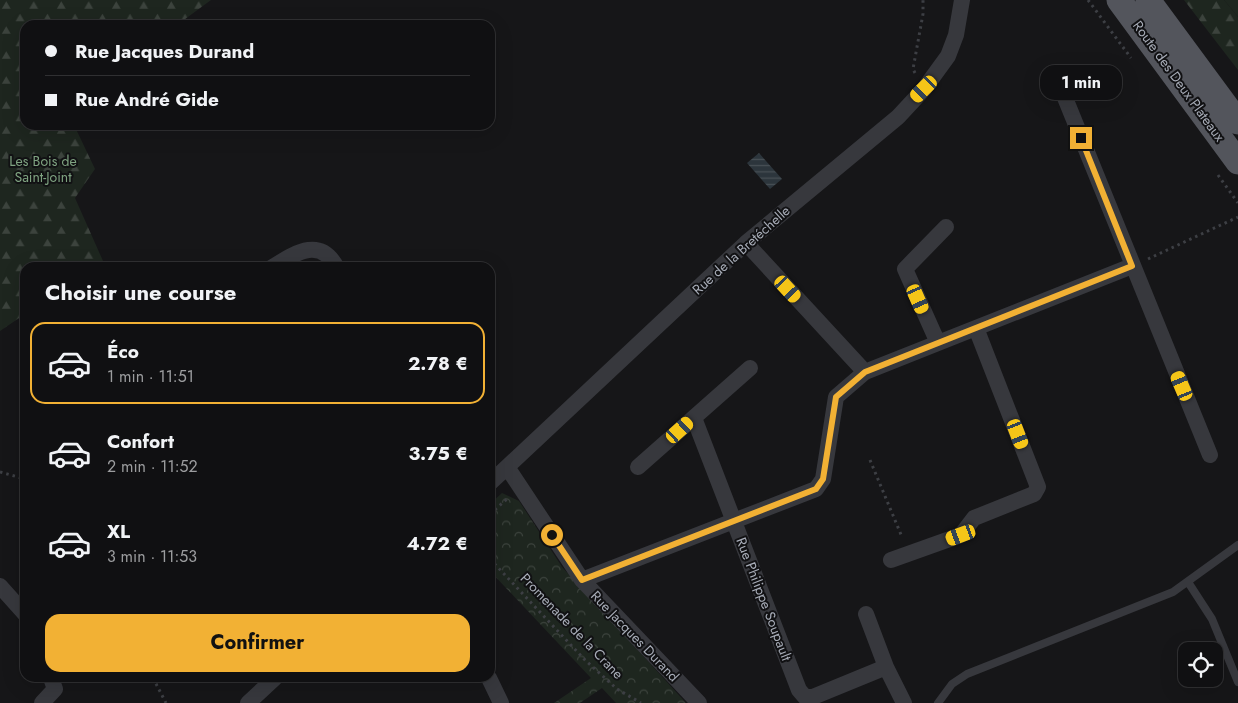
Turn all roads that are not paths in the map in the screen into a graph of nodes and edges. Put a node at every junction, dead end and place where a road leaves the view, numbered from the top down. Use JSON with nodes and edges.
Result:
{"nodes":[{"id":1,"x":962,"y":0,"type":"edge"},
{"id":2,"x":1119,"y":0,"type":"edge"},
{"id":3,"x":1148,"y":0,"type":"edge"},
{"id":4,"x":1059,"y":82,"type":"dead end"},
{"id":5,"x":1238,"y":122,"type":"edge"},
{"id":6,"x":1238,"y":162,"type":"edge"},
{"id":7,"x":946,"y":227,"type":"dead end"},
{"id":8,"x":746,"y":244,"type":"junction"},
{"id":9,"x":281,"y":262,"type":"edge"},
{"id":10,"x":334,"y":262,"type":"edge"},
{"id":11,"x":1132,"y":266,"type":"junction"},
{"id":12,"x":976,"y":328,"type":"junction"},
{"id":13,"x":938,"y":343,"type":"junction"},
{"id":14,"x":750,"y":368,"type":"dead end"},
{"id":15,"x":865,"y":372,"type":"junction"},
{"id":16,"x":694,"y":418,"type":"junction"},
{"id":17,"x":1210,"y":455,"type":"dead end"},
{"id":18,"x":507,"y":467,"type":"junction"},
{"id":19,"x":638,"y":468,"type":"dead end"},
{"id":20,"x":495,"y":478,"type":"edge"},
{"id":21,"x":733,"y":520,"type":"junction"},
{"id":22,"x":1238,"y":545,"type":"edge"},
{"id":23,"x":891,"y":560,"type":"dead end"},
{"id":24,"x":582,"y":580,"type":"junction"},
{"id":25,"x":1188,"y":582,"type":"junction"},
{"id":26,"x":0,"y":586,"type":"edge"},
{"id":27,"x":20,"y":608,"type":"edge"},
{"id":28,"x":866,"y":614,"type":"dead end"},
{"id":29,"x":886,"y":667,"type":"junction"},
{"id":30,"x":52,"y":682,"type":"edge"},
{"id":31,"x":271,"y":682,"type":"edge"},
{"id":32,"x":491,"y":682,"type":"edge"},
{"id":33,"x":1238,"y":682,"type":"edge"},
{"id":34,"x":43,"y":702,"type":"edge"},
{"id":35,"x":248,"y":703,"type":"edge"},
{"id":36,"x":501,"y":703,"type":"edge"},
{"id":37,"x":699,"y":703,"type":"edge"},
{"id":38,"x":904,"y":703,"type":"edge"},
{"id":39,"x":938,"y":703,"type":"edge"}],
"edges":[{"from":1,"to":8,"type":"street","name":"Rue de la Bretéchelle"},
{"from":2,"to":6,"type":"main road","name":"Route des Deux Plateaux"},
{"from":3,"to":5,"type":"main road","name":"Route des Deux Plateaux"},
{"from":4,"to":11,"type":"street"},
{"from":7,"to":13,"type":"street"},
{"from":8,"to":15,"type":"street"},
{"from":8,"to":18,"type":"street","name":"Rue de la Bretéchelle"},
{"from":9,"to":10,"type":"street"},
{"from":11,"to":12,"type":"street"},
{"from":11,"to":17,"type":"street"},
{"from":12,"to":13,"type":"street"},
{"from":12,"to":23,"type":"street"},
{"from":13,"to":15,"type":"street"},
{"from":14,"to":16,"type":"street"},
{"from":15,"to":21,"type":"street"},
{"from":16,"to":19,"type":"street"},
{"from":16,"to":21,"type":"street","name":"Rue Philippe Soupault"},
{"from":18,"to":20,"type":"street","name":"Rue de la Bretéchelle"},
{"from":18,"to":24,"type":"street","name":"Rue Jacques Durand"},
{"from":21,"to":24,"type":"street"},
{"from":21,"to":29,"type":"street","name":"Rue Philippe Soupault"},
{"from":22,"to":25,"type":"lane"},
{"from":24,"to":37,"type":"street","name":"Rue Jacques Durand"},
{"from":25,"to":33,"type":"lane"},
{"from":25,"to":39,"type":"lane"},
{"from":26,"to":27,"type":"street"},
{"from":28,"to":29,"type":"street"},
{"from":29,"to":38,"type":"street"},
{"from":30,"to":34,"type":"street"},
{"from":31,"to":35,"type":"street"},
{"from":32,"to":36,"type":"street"}]}
